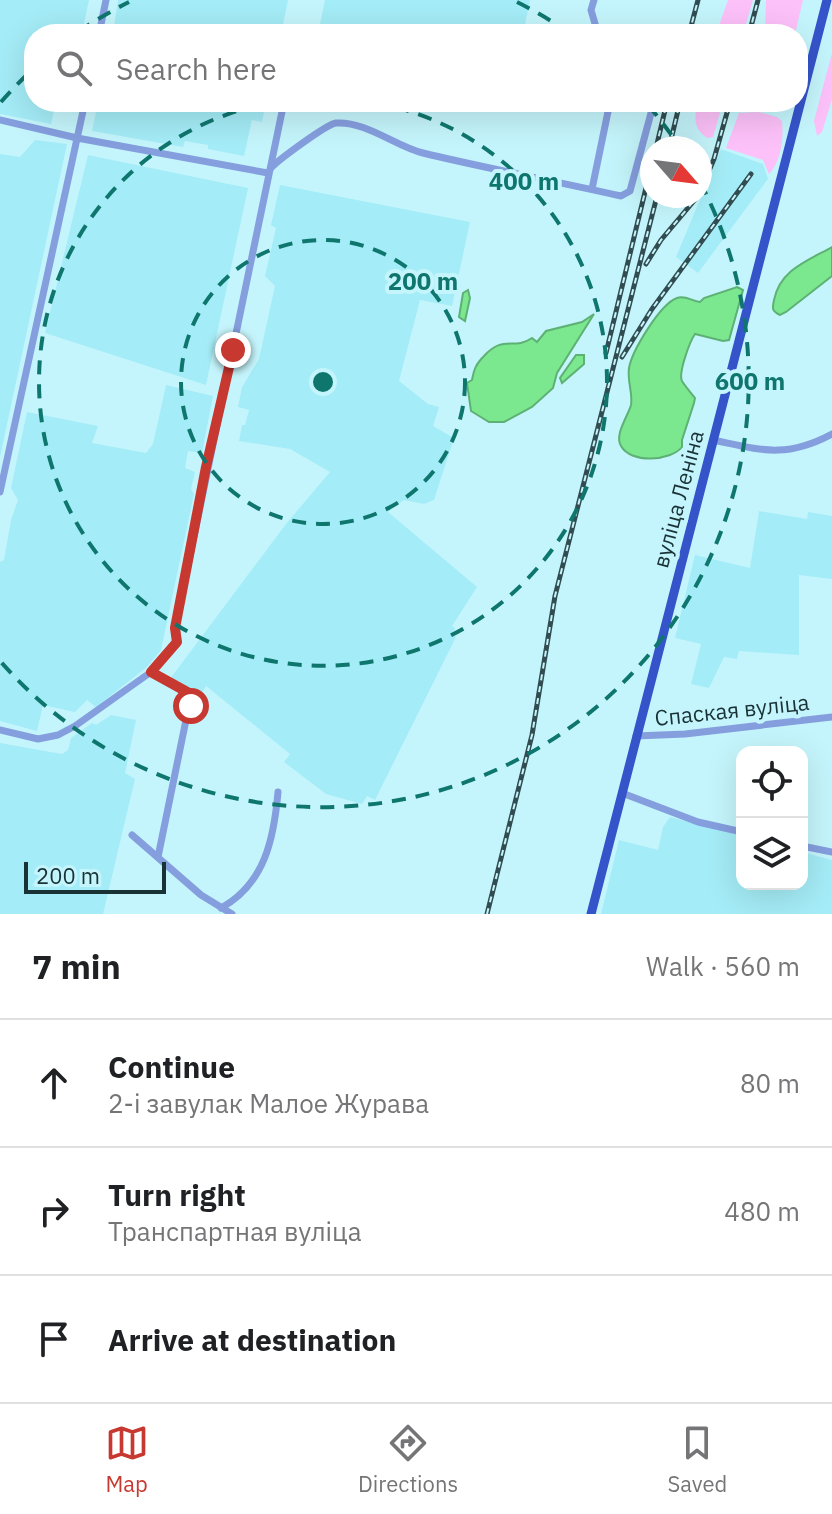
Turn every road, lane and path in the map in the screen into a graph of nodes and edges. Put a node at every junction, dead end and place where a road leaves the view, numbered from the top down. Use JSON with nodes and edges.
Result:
{"nodes":[{"id":1,"x":106,"y":0,"type":"edge"},
{"id":2,"x":594,"y":0,"type":"edge"},
{"id":3,"x":827,"y":0,"type":"edge"},
{"id":4,"x":101,"y":24,"type":"edge"},
{"id":5,"x":595,"y":24,"type":"edge"},
{"id":6,"x":808,"y":73,"type":"edge"},
{"id":7,"x":83,"y":112,"type":"edge"},
{"id":8,"x":282,"y":112,"type":"edge"},
{"id":9,"x":608,"y":112,"type":"edge"},
{"id":10,"x":651,"y":112,"type":"edge"},
{"id":11,"x":798,"y":112,"type":"edge"},
{"id":12,"x":0,"y":120,"type":"edge"},
{"id":13,"x":77,"y":138,"type":"junction"},
{"id":14,"x":268,"y":173,"type":"junction"},
{"id":15,"x":592,"y":189,"type":"junction"},
{"id":16,"x":832,"y":434,"type":"edge"},
{"id":17,"x":713,"y":440,"type":"junction"},
{"id":18,"x":0,"y":492,"type":"edge"},
{"id":19,"x":151,"y":672,"type":"junction"},
{"id":20,"x":832,"y":717,"type":"edge"},
{"id":21,"x":0,"y":730,"type":"edge"},
{"id":22,"x":636,"y":736,"type":"junction"},
{"id":23,"x":278,"y":792,"type":"dead end"},
{"id":24,"x":622,"y":793,"type":"junction"},
{"id":25,"x":736,"y":831,"type":"edge"},
{"id":26,"x":132,"y":835,"type":"dead end"},
{"id":27,"x":808,"y":847,"type":"edge"},
{"id":28,"x":832,"y":852,"type":"edge"},
{"id":29,"x":158,"y":857,"type":"junction"},
{"id":30,"x":221,"y":908,"type":"junction"},
{"id":31,"x":232,"y":914,"type":"edge"},
{"id":32,"x":591,"y":914,"type":"edge"}],
"edges":[{"from":1,"to":4,"type":"street"},
{"from":2,"to":5,"type":"street"},
{"from":3,"to":6,"type":"main road","name":"вуліца Леніна"},
{"from":7,"to":13,"type":"street"},
{"from":8,"to":14,"type":"street"},
{"from":9,"to":15,"type":"street"},
{"from":10,"to":15,"type":"street"},
{"from":11,"to":17,"type":"main road","name":"вуліца Леніна"},
{"from":12,"to":13,"type":"street"},
{"from":13,"to":14,"type":"street"},
{"from":13,"to":18,"type":"street"},
{"from":14,"to":15,"type":"street"},
{"from":14,"to":19,"type":"street"},
{"from":16,"to":17,"type":"street"},
{"from":17,"to":22,"type":"main road","name":"вуліца Леніна"},
{"from":19,"to":21,"type":"street"},
{"from":19,"to":29,"type":"street"},
{"from":20,"to":22,"type":"street","name":"Спаская вуліца"},
{"from":22,"to":24,"type":"main road","name":"вуліца Леніна"},
{"from":23,"to":30,"type":"street"},
{"from":24,"to":25,"type":"street"},
{"from":24,"to":32,"type":"main road","name":"вуліца Леніна"},
{"from":26,"to":29,"type":"street"},
{"from":27,"to":28,"type":"street"},
{"from":29,"to":30,"type":"street"},
{"from":30,"to":31,"type":"street"}]}
